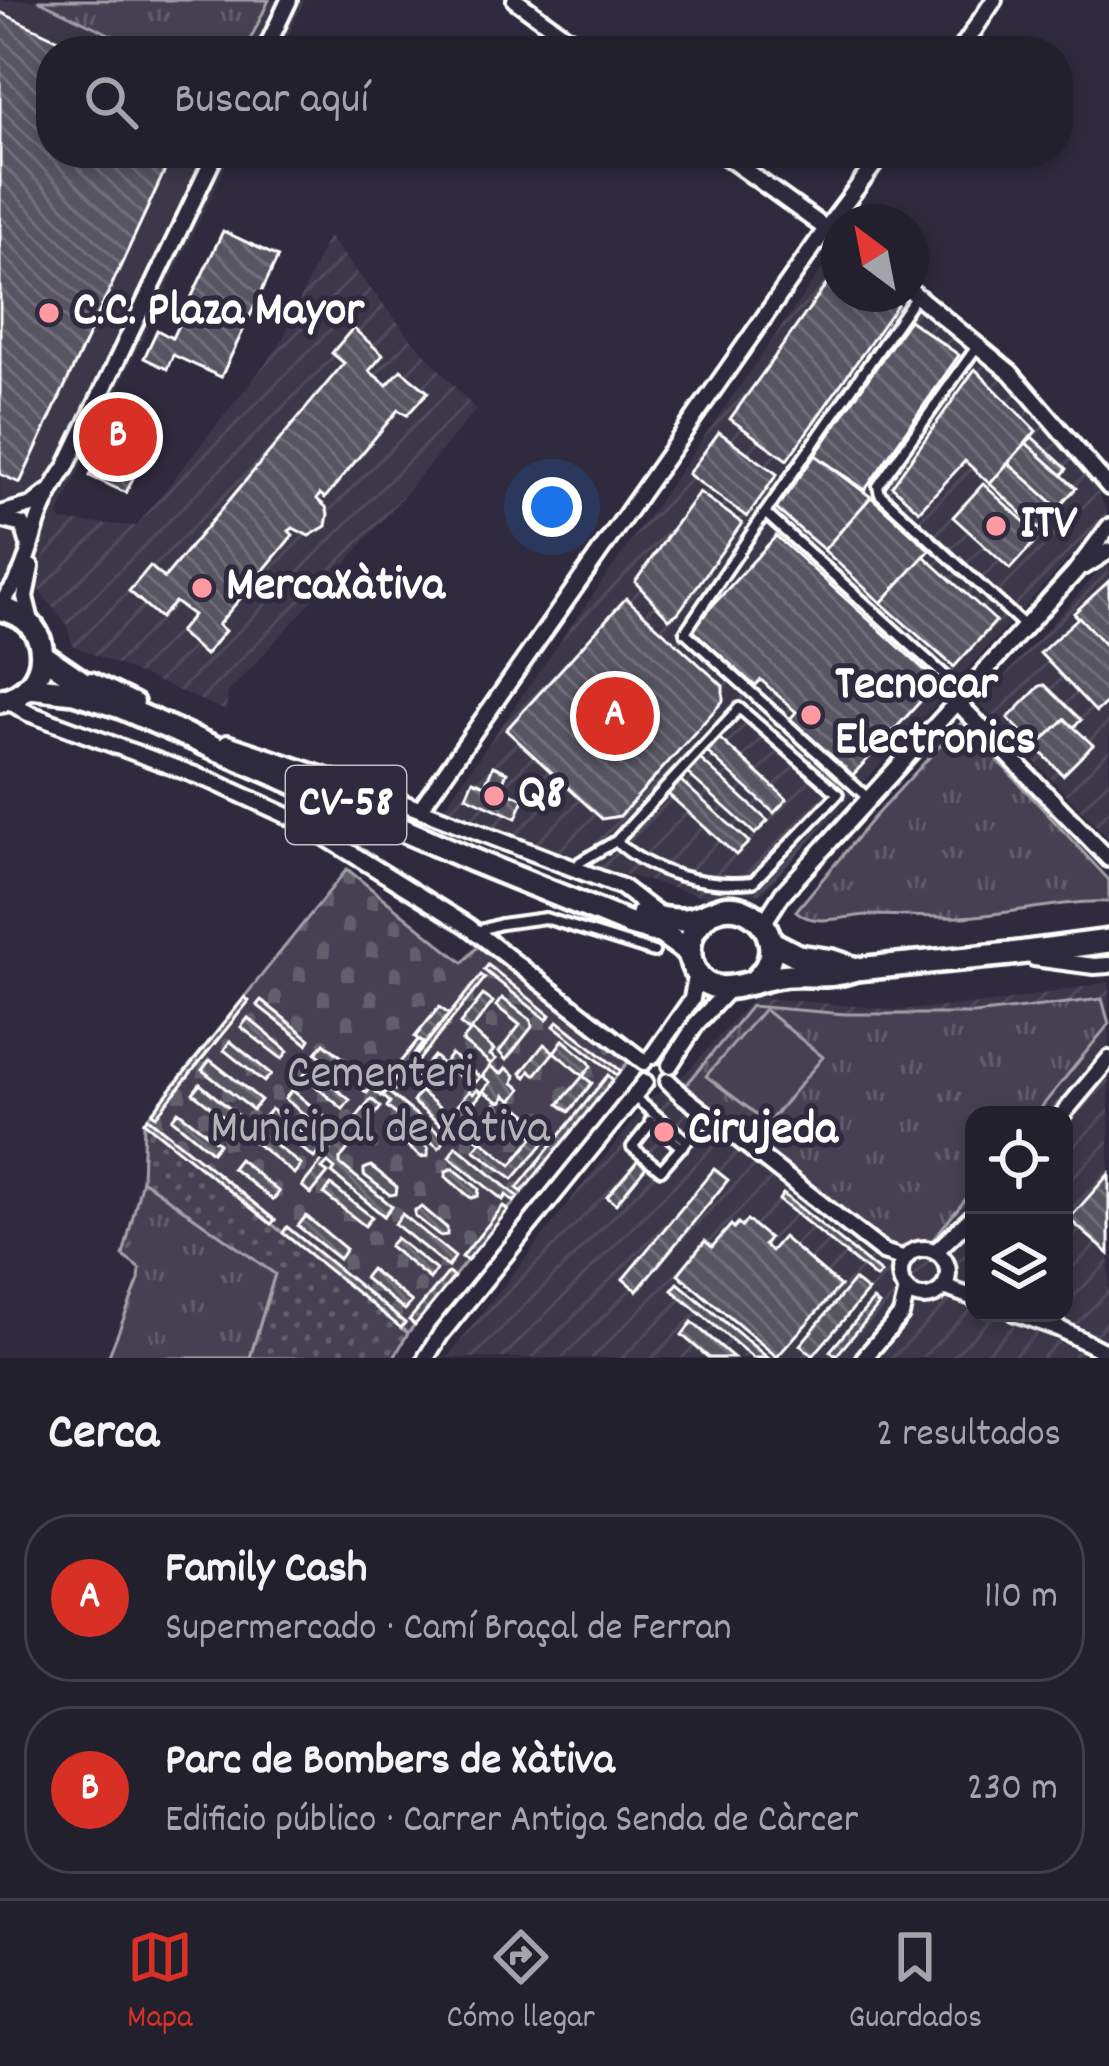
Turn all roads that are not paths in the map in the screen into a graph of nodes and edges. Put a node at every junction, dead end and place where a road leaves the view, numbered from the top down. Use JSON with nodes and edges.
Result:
{"nodes":[{"id":1,"x":290,"y":0,"type":"edge"},
{"id":2,"x":514,"y":0,"type":"edge"},
{"id":3,"x":994,"y":0,"type":"edge"},
{"id":4,"x":272,"y":36,"type":"edge"},
{"id":5,"x":565,"y":36,"type":"edge"},
{"id":6,"x":970,"y":36,"type":"edge"},
{"id":7,"x":209,"y":168,"type":"edge"},
{"id":8,"x":742,"y":168,"type":"edge"},
{"id":9,"x":874,"y":168,"type":"edge"},
{"id":10,"x":851,"y":204,"type":"edge"},
{"id":11,"x":821,"y":226,"type":"edge"},
{"id":12,"x":821,"y":249,"type":"edge"},
{"id":13,"x":929,"y":305,"type":"edge"},
{"id":14,"x":901,"y":312,"type":"edge"},
{"id":15,"x":979,"y":344,"type":"junction"},
{"id":16,"x":66,"y":467,"type":"junction"},
{"id":17,"x":54,"y":484,"type":"junction"},
{"id":18,"x":1109,"y":487,"type":"edge"},
{"id":19,"x":18,"y":509,"type":"junction"},
{"id":20,"x":765,"y":513,"type":"junction"},
{"id":21,"x":0,"y":516,"type":"edge"},
{"id":22,"x":40,"y":524,"type":"junction"},
{"id":23,"x":1109,"y":526,"type":"edge"},
{"id":24,"x":31,"y":550,"type":"junction"},
{"id":25,"x":1109,"y":551,"type":"edge"},
{"id":26,"x":1076,"y":572,"type":"junction"},
{"id":27,"x":0,"y":606,"type":"edge"},
{"id":28,"x":1026,"y":627,"type":"junction"},
{"id":29,"x":38,"y":640,"type":"junction"},
{"id":30,"x":29,"y":687,"type":"junction"},
{"id":31,"x":962,"y":699,"type":"junction"},
{"id":32,"x":3,"y":700,"type":"edge"},
{"id":33,"x":121,"y":707,"type":"junction"},
{"id":34,"x":870,"y":800,"type":"junction"},
{"id":35,"x":421,"y":809,"type":"junction"},
{"id":36,"x":616,"y":841,"type":"junction"},
{"id":37,"x":1109,"y":859,"type":"edge"},
{"id":38,"x":575,"y":870,"type":"junction"},
{"id":39,"x":572,"y":898,"type":"junction"},
{"id":40,"x":707,"y":915,"type":"junction"},
{"id":41,"x":665,"y":920,"type":"junction"},
{"id":42,"x":762,"y":927,"type":"junction"},
{"id":43,"x":472,"y":929,"type":"junction"},
{"id":44,"x":1109,"y":941,"type":"edge"},
{"id":45,"x":654,"y":952,"type":"dead end"},
{"id":46,"x":1011,"y":954,"type":"junction"},
{"id":47,"x":692,"y":961,"type":"junction"},
{"id":48,"x":1109,"y":965,"type":"edge"},
{"id":49,"x":856,"y":969,"type":"junction"},
{"id":50,"x":752,"y":983,"type":"junction"},
{"id":51,"x":728,"y":989,"type":"junction"},
{"id":52,"x":648,"y":1059,"type":"junction"},
{"id":53,"x":1109,"y":1059,"type":"edge"},
{"id":54,"x":669,"y":1073,"type":"junction"},
{"id":55,"x":645,"y":1082,"type":"junction"},
{"id":56,"x":633,"y":1096,"type":"junction"},
{"id":57,"x":1070,"y":1106,"type":"edge"},
{"id":58,"x":647,"y":1108,"type":"junction"},
{"id":59,"x":709,"y":1116,"type":"junction"},
{"id":60,"x":650,"y":1123,"type":"junction"},
{"id":61,"x":684,"y":1144,"type":"junction"},
{"id":62,"x":965,"y":1224,"type":"edge"},
{"id":63,"x":935,"y":1252,"type":"junction"},
{"id":64,"x":905,"y":1259,"type":"junction"},
{"id":65,"x":944,"y":1287,"type":"junction"},
{"id":66,"x":907,"y":1290,"type":"junction"},
{"id":67,"x":965,"y":1295,"type":"edge"},
{"id":68,"x":1040,"y":1322,"type":"edge"},
{"id":69,"x":1109,"y":1354,"type":"edge"},
{"id":70,"x":426,"y":1358,"type":"edge"},
{"id":71,"x":864,"y":1358,"type":"edge"}],
"edges":[{"from":1,"to":4,"type":"street"},
{"from":2,"to":5,"type":"street"},
{"from":3,"to":6,"type":"street"},
{"from":7,"to":16,"type":"street"},
{"from":8,"to":11,"type":"street"},
{"from":9,"to":10,"type":"street"},
{"from":12,"to":35,"type":"street"},
{"from":13,"to":15,"type":"street"},
{"from":14,"to":20,"type":"lane"},
{"from":15,"to":18,"type":"street"},
{"from":15,"to":28,"type":"lane"},
{"from":16,"to":17,"type":"street"},
{"from":16,"to":22,"type":"street"},
{"from":17,"to":19,"type":"street"},
{"from":17,"to":22,"type":"street"},
{"from":19,"to":21,"type":"street"},
{"from":19,"to":22,"type":"street"},
{"from":20,"to":31,"type":"lane"},
{"from":20,"to":34,"type":"lane"},
{"from":21,"to":24,"type":"street"},
{"from":22,"to":24,"type":"street"},
{"from":22,"to":29,"type":"street"},
{"from":23,"to":26,"type":"street"},
{"from":24,"to":27,"type":"street"},
{"from":25,"to":26,"type":"street"},
{"from":26,"to":28,"type":"street"},
{"from":27,"to":29,"type":"main road","number":"CV-58"},
{"from":28,"to":31,"type":"street"},
{"from":29,"to":30,"type":"main road"},
{"from":29,"to":33,"type":"main road","number":"CV-58"},
{"from":29,"to":35,"type":"street"},
{"from":30,"to":32,"type":"main road"},
{"from":30,"to":33,"type":"main road","number":"CV-58"},
{"from":31,"to":34,"type":"street"},
{"from":31,"to":37,"type":"street"},
{"from":32,"to":43,"type":"street"},
{"from":33,"to":39,"type":"main road","number":"CV-58"},
{"from":34,"to":42,"type":"street"},
{"from":35,"to":38,"type":"street"},
{"from":36,"to":36,"type":"lane"},
{"from":36,"to":38,"type":"lane"},
{"from":38,"to":41,"type":"street"},
{"from":39,"to":41,"type":"main road","number":"CV-58"},
{"from":39,"to":47,"type":"main road","number":"CV-58"},
{"from":40,"to":41,"type":"main road","number":"CV-58"},
{"from":40,"to":42,"type":"main road","number":"CV-58"},
{"from":40,"to":47,"type":"main road"},
{"from":42,"to":49,"type":"main road","number":"CV-58"},
{"from":42,"to":50,"type":"main road"},
{"from":43,"to":45,"type":"lane"},
{"from":43,"to":52,"type":"street"},
{"from":44,"to":46,"type":"main road","number":"CV-58"},
{"from":46,"to":48,"type":"street"},
{"from":46,"to":49,"type":"main road","number":"CV-58"},
{"from":47,"to":51,"type":"main road","number":"CV-58"},
{"from":47,"to":52,"type":"street"},
{"from":49,"to":50,"type":"main road","number":"CV-58"},
{"from":50,"to":51,"type":"main road","number":"CV-58"},
{"from":51,"to":54,"type":"street"},
{"from":52,"to":54,"type":"street"},
{"from":52,"to":55,"type":"street"},
{"from":53,"to":57,"type":"street"},
{"from":54,"to":55,"type":"street"},
{"from":54,"to":59,"type":"street"},
{"from":55,"to":56,"type":"street"},
{"from":56,"to":58,"type":"lane"},
{"from":56,"to":70,"type":"street"},
{"from":58,"to":60,"type":"lane"},
{"from":58,"to":61,"type":"lane"},
{"from":59,"to":61,"type":"lane"},
{"from":59,"to":64,"type":"street"},
{"from":60,"to":61,"type":"lane"},
{"from":60,"to":61,"type":"lane"},
{"from":62,"to":63,"type":"street"},
{"from":63,"to":64,"type":"street"},
{"from":63,"to":65,"type":"street"},
{"from":64,"to":66,"type":"street"},
{"from":65,"to":66,"type":"street"},
{"from":65,"to":67,"type":"street"},
{"from":66,"to":71,"type":"street"},
{"from":68,"to":69,"type":"street"}]}
